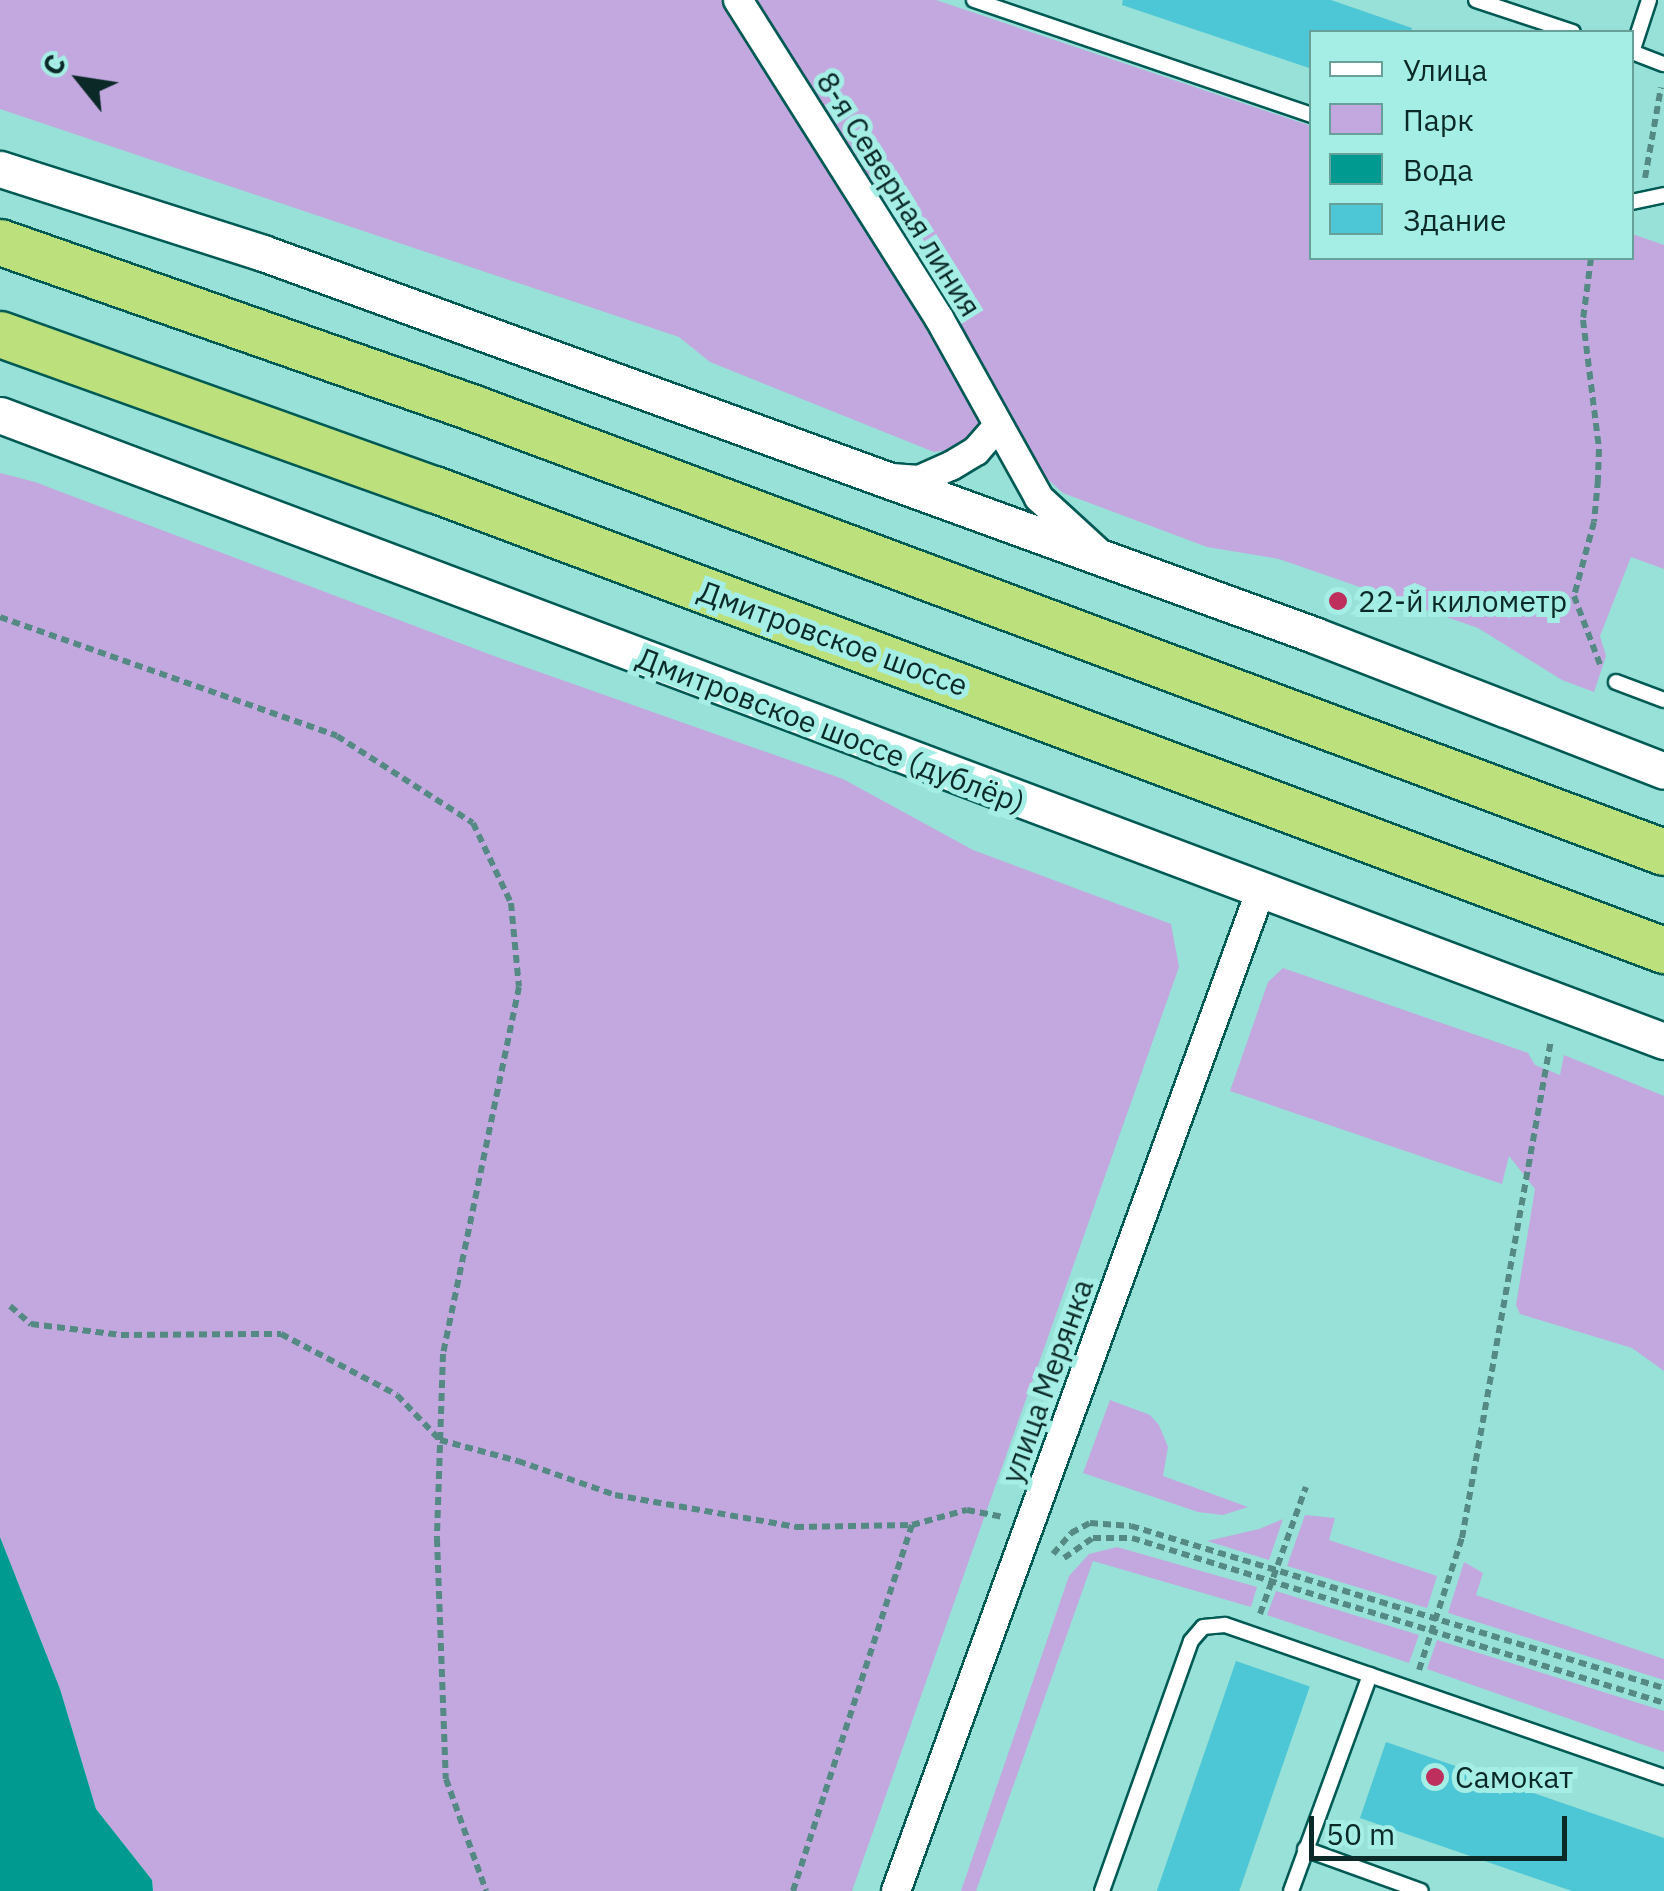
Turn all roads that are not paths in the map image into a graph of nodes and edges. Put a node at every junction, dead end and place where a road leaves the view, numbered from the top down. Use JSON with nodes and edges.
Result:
{"nodes":[{"id":1,"x":738,"y":0,"type":"edge"},
{"id":2,"x":974,"y":0,"type":"edge"},
{"id":3,"x":1476,"y":0,"type":"edge"},
{"id":4,"x":1648,"y":0,"type":"edge"},
{"id":5,"x":1567,"y":30,"type":"edge"},
{"id":6,"x":1634,"y":46,"type":"edge"},
{"id":7,"x":1634,"y":53,"type":"edge"},
{"id":8,"x":1664,"y":67,"type":"edge"},
{"id":9,"x":1309,"y":114,"type":"edge"},
{"id":10,"x":0,"y":169,"type":"edge"},
{"id":11,"x":1664,"y":195,"type":"edge"},
{"id":12,"x":1637,"y":200,"type":"edge"},
{"id":13,"x":0,"y":242,"type":"edge"},
{"id":14,"x":0,"y":334,"type":"edge"},
{"id":15,"x":0,"y":415,"type":"edge"},
{"id":16,"x":998,"y":427,"type":"junction"},
{"id":17,"x":879,"y":478,"type":"junction"},
{"id":18,"x":1110,"y":562,"type":"junction"},
{"id":19,"x":1616,"y":682,"type":"road end"},
{"id":20,"x":1664,"y":700,"type":"edge"},
{"id":21,"x":1664,"y":771,"type":"edge"},
{"id":22,"x":1664,"y":852,"type":"edge"},
{"id":23,"x":1260,"y":892,"type":"junction"},
{"id":24,"x":1664,"y":950,"type":"edge"},
{"id":25,"x":1664,"y":1041,"type":"edge"},
{"id":26,"x":1370,"y":1675,"type":"junction"},
{"id":27,"x":1664,"y":1777,"type":"edge"},
{"id":28,"x":1305,"y":1850,"type":"junction"},
{"id":29,"x":896,"y":1891,"type":"edge"},
{"id":30,"x":1102,"y":1891,"type":"edge"},
{"id":31,"x":1291,"y":1891,"type":"edge"},
{"id":32,"x":1421,"y":1891,"type":"edge"}],
"edges":[{"from":1,"to":16,"type":"street","name":"8-я Северная линия"},
{"from":2,"to":9,"type":"lane"},
{"from":3,"to":5,"type":"lane"},
{"from":4,"to":6,"type":"lane"},
{"from":7,"to":8,"type":"lane"},
{"from":10,"to":17,"type":"street"},
{"from":11,"to":12,"type":"lane"},
{"from":13,"to":22,"type":"highway"},
{"from":14,"to":24,"type":"highway","name":"Дмитровское шоссе"},
{"from":15,"to":23,"type":"street","name":"Дмитровское шоссе (дублёр)"},
{"from":16,"to":17,"type":"street"},
{"from":16,"to":18,"type":"street","name":"8-я Северная линия"},
{"from":17,"to":18,"type":"street"},
{"from":18,"to":21,"type":"street"},
{"from":19,"to":20,"type":"lane"},
{"from":23,"to":25,"type":"street","name":"Дмитровское шоссе (дублёр)"},
{"from":23,"to":29,"type":"street","name":"улица Мерянка"},
{"from":26,"to":27,"type":"lane"},
{"from":26,"to":28,"type":"lane"},
{"from":26,"to":30,"type":"lane"},
{"from":28,"to":31,"type":"lane"},
{"from":28,"to":32,"type":"lane"}]}
